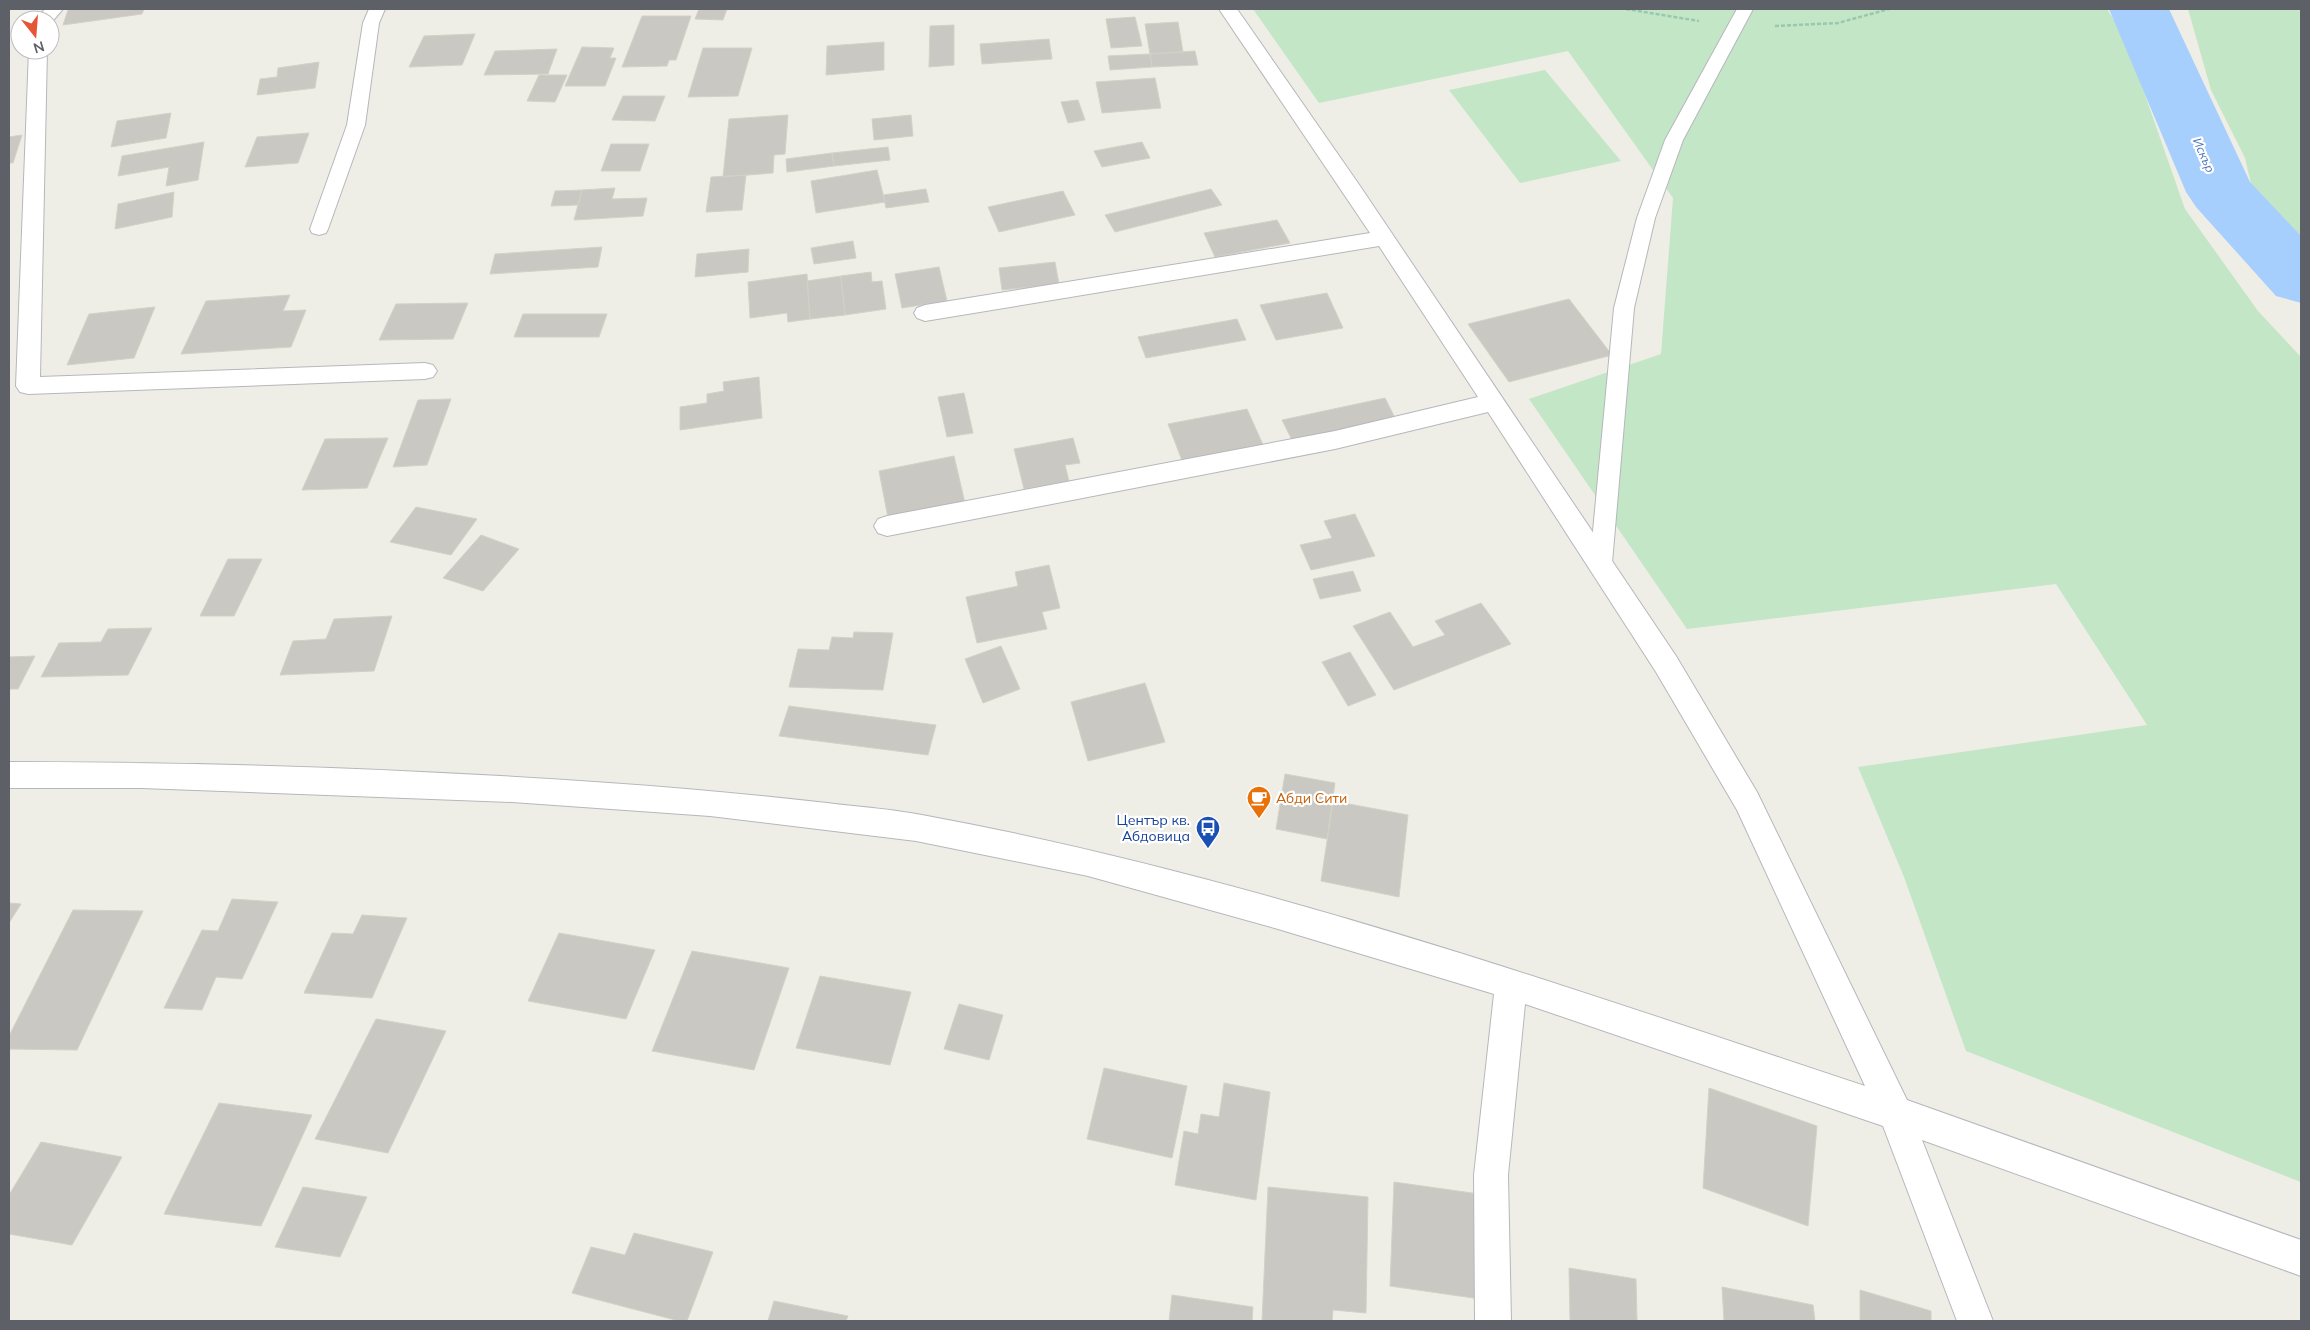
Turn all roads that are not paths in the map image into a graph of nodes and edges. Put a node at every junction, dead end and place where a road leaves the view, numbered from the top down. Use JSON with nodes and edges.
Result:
{"nodes":[{"id":1,"x":377,"y":9,"type":"edge"},
{"id":2,"x":1228,"y":9,"type":"edge"},
{"id":3,"x":1745,"y":9,"type":"edge"},
{"id":4,"x":38,"y":60,"type":"edge"},
{"id":5,"x":319,"y":228,"type":"dead end"},
{"id":6,"x":1384,"y":238,"type":"junction"},
{"id":7,"x":925,"y":313,"type":"dead end"},
{"id":8,"x":424,"y":371,"type":"dead end"},
{"id":9,"x":1492,"y":402,"type":"junction"},
{"id":10,"x":887,"y":526,"type":"dead end"},
{"id":11,"x":1601,"y":563,"type":"junction"},
{"id":12,"x":9,"y":775,"type":"edge"},
{"id":13,"x":1511,"y":984,"type":"junction"},
{"id":14,"x":1895,"y":1113,"type":"junction"},
{"id":15,"x":2301,"y":1258,"type":"edge"},
{"id":16,"x":1493,"y":1321,"type":"edge"},
{"id":17,"x":1974,"y":1321,"type":"edge"}],
"edges":[{"from":1,"to":5,"type":"lane"},
{"from":2,"to":6,"type":"street"},
{"from":3,"to":11,"type":"lane"},
{"from":4,"to":8,"type":"street"},
{"from":6,"to":7,"type":"street"},
{"from":6,"to":9,"type":"street"},
{"from":9,"to":10,"type":"street"},
{"from":9,"to":11,"type":"street"},
{"from":11,"to":14,"type":"street"},
{"from":12,"to":13,"type":"street"},
{"from":13,"to":14,"type":"street"},
{"from":13,"to":16,"type":"street"},
{"from":14,"to":15,"type":"street"},
{"from":14,"to":17,"type":"street"}]}
